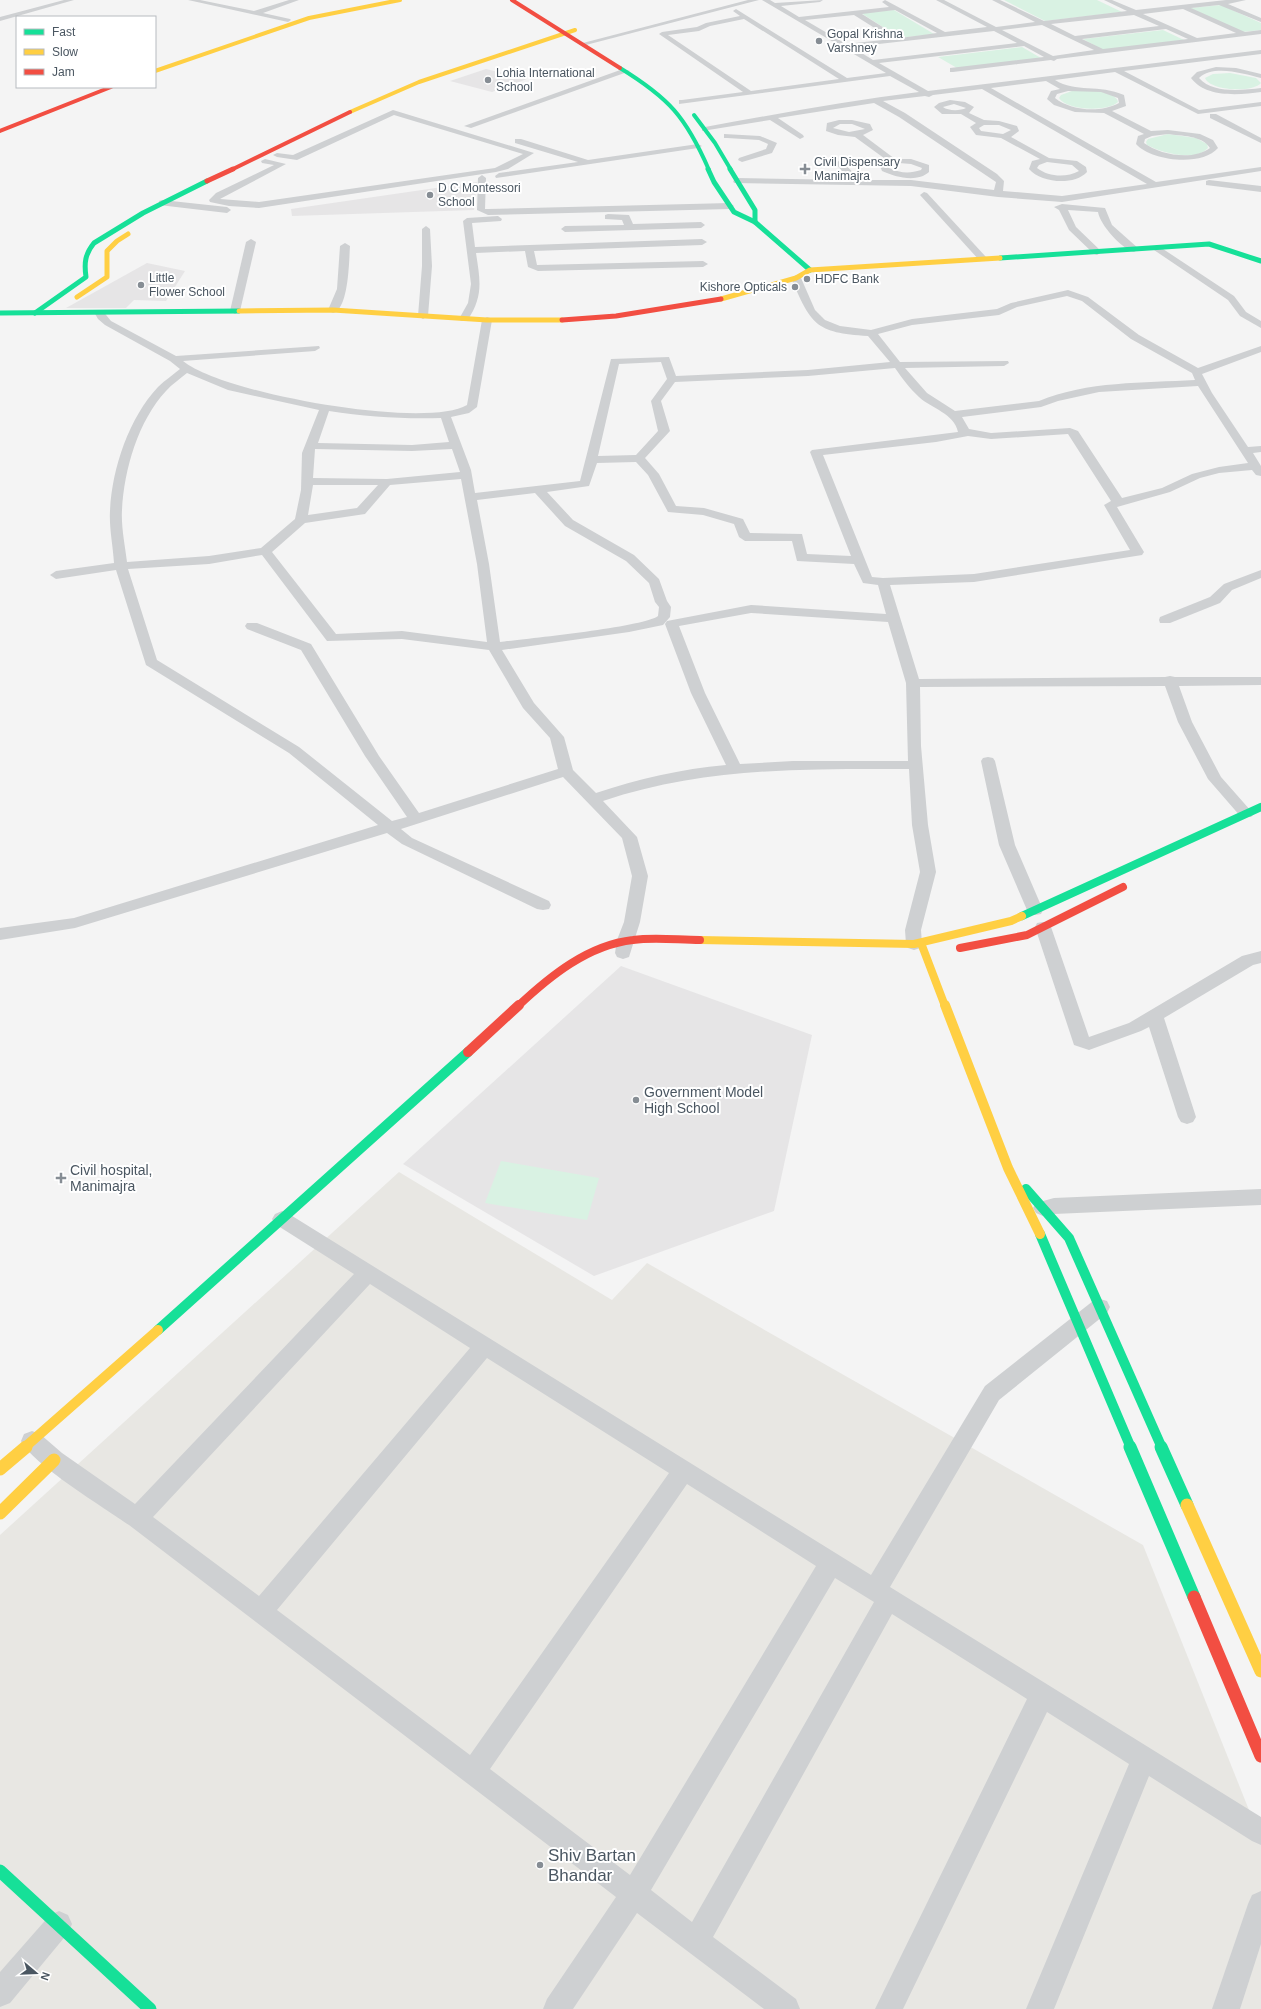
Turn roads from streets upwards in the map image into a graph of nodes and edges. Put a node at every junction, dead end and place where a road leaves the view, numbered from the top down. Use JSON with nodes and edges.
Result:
{"nodes":[{"id":1,"x":71,"y":0,"type":"edge"},
{"id":2,"x":191,"y":0,"type":"edge"},
{"id":3,"x":296,"y":0,"type":"edge"},
{"id":4,"x":384,"y":0,"type":"edge"},
{"id":5,"x":400,"y":0,"type":"edge"},
{"id":6,"x":512,"y":0,"type":"edge"},
{"id":7,"x":525,"y":0,"type":"edge"},
{"id":8,"x":756,"y":0,"type":"edge"},
{"id":9,"x":765,"y":0,"type":"edge"},
{"id":10,"x":820,"y":0,"type":"edge"},
{"id":11,"x":881,"y":0,"type":"edge"},
{"id":12,"x":995,"y":0,"type":"edge"},
{"id":13,"x":1107,"y":0,"type":"edge"},
{"id":14,"x":1168,"y":0,"type":"edge"},
{"id":15,"x":1243,"y":0,"type":"edge"},
{"id":16,"x":941,"y":1,"type":"edge"},
{"id":17,"x":958,"y":1,"type":"edge"},
{"id":18,"x":1220,"y":2,"type":"junction"},
{"id":19,"x":774,"y":5,"type":"junction"},
{"id":20,"x":729,"y":7,"type":"junction"},
{"id":21,"x":1183,"y":7,"type":"junction"},
{"id":22,"x":896,"y":8,"type":"junction"},
{"id":23,"x":854,"y":12,"type":"junction"},
{"id":24,"x":1134,"y":12,"type":"junction"},
{"id":25,"x":255,"y":13,"type":"junction"},
{"id":26,"x":746,"y":17,"type":"junction"},
{"id":27,"x":0,"y":19,"type":"edge"},
{"id":28,"x":797,"y":19,"type":"junction"},
{"id":29,"x":288,"y":20,"type":"junction"},
{"id":30,"x":1261,"y":20,"type":"edge"},
{"id":31,"x":1042,"y":23,"type":"junction"},
{"id":32,"x":1167,"y":27,"type":"junction"},
{"id":33,"x":995,"y":28,"type":"junction"},
{"id":34,"x":1261,"y":32,"type":"edge"},
{"id":35,"x":1244,"y":34,"type":"junction"},
{"id":36,"x":945,"y":35,"type":"junction"},
{"id":37,"x":575,"y":36,"type":"junction"},
{"id":38,"x":1074,"y":38,"type":"junction"},
{"id":39,"x":899,"y":40,"type":"junction"},
{"id":40,"x":592,"y":41,"type":"junction"},
{"id":41,"x":1197,"y":41,"type":"junction"},
{"id":42,"x":1025,"y":44,"type":"junction"},
{"id":43,"x":845,"y":46,"type":"junction"},
{"id":44,"x":1103,"y":52,"type":"junction"},
{"id":45,"x":1260,"y":53,"type":"edge"},
{"id":46,"x":927,"y":56,"type":"junction"},
{"id":47,"x":1231,"y":56,"type":"junction"},
{"id":48,"x":1053,"y":58,"type":"junction"},
{"id":49,"x":1191,"y":61,"type":"junction"},
{"id":50,"x":872,"y":62,"type":"junction"},
{"id":51,"x":156,"y":66,"type":"edge"},
{"id":52,"x":946,"y":67,"type":"junction"},
{"id":53,"x":1134,"y":68,"type":"junction"},
{"id":54,"x":1116,"y":70,"type":"junction"},
{"id":55,"x":156,"y":71,"type":"edge"},
{"id":56,"x":626,"y":71,"type":"junction"},
{"id":57,"x":1210,"y":71,"type":"junction"},
{"id":58,"x":1084,"y":74,"type":"junction"},
{"id":59,"x":887,"y":75,"type":"dead end"},
{"id":60,"x":1147,"y":75,"type":"dead end"},
{"id":61,"x":1261,"y":76,"type":"edge"},
{"id":62,"x":1048,"y":79,"type":"junction"},
{"id":63,"x":431,"y":80,"type":"junction"},
{"id":64,"x":845,"y":80,"type":"junction"},
{"id":65,"x":658,"y":82,"type":"dead end"},
{"id":66,"x":983,"y":87,"type":"junction"},
{"id":67,"x":95,"y":88,"type":"edge"},
{"id":68,"x":108,"y":88,"type":"edge"},
{"id":69,"x":1067,"y":89,"type":"junction"},
{"id":70,"x":1257,"y":91,"type":"edge"},
{"id":71,"x":750,"y":93,"type":"junction"},
{"id":72,"x":927,"y":94,"type":"junction"},
{"id":73,"x":1261,"y":95,"type":"edge"},
{"id":74,"x":679,"y":99,"type":"joint"},
{"id":75,"x":875,"y":100,"type":"junction"},
{"id":76,"x":386,"y":102,"type":"junction"},
{"id":77,"x":1200,"y":102,"type":"dead end"},
{"id":78,"x":1261,"y":104,"type":"edge"},
{"id":79,"x":828,"y":108,"type":"junction"},
{"id":80,"x":1213,"y":109,"type":"junction"},
{"id":81,"x":1105,"y":110,"type":"junction"},
{"id":82,"x":771,"y":117,"type":"junction"},
{"id":83,"x":845,"y":122,"type":"junction"},
{"id":84,"x":983,"y":123,"type":"junction"},
{"id":85,"x":0,"y":126,"type":"edge"},
{"id":86,"x":468,"y":126,"type":"junction"},
{"id":87,"x":721,"y":126,"type":"junction"},
{"id":88,"x":705,"y":129,"type":"junction"},
{"id":89,"x":0,"y":131,"type":"edge"},
{"id":90,"x":690,"y":132,"type":"junction"},
{"id":91,"x":1261,"y":132,"type":"edge"},
{"id":92,"x":856,"y":134,"type":"junction"},
{"id":93,"x":1150,"y":134,"type":"junction"},
{"id":94,"x":727,"y":136,"type":"junction"},
{"id":95,"x":1002,"y":136,"type":"junction"},
{"id":96,"x":800,"y":137,"type":"dead end"},
{"id":97,"x":1261,"y":141,"type":"edge"},
{"id":98,"x":698,"y":146,"type":"junction"},
{"id":99,"x":277,"y":155,"type":"junction"},
{"id":100,"x":1191,"y":156,"type":"junction"},
{"id":101,"x":294,"y":158,"type":"junction"},
{"id":102,"x":742,"y":159,"type":"junction"},
{"id":103,"x":1047,"y":160,"type":"junction"},
{"id":104,"x":265,"y":161,"type":"junction"},
{"id":105,"x":591,"y":162,"type":"junction"},
{"id":106,"x":894,"y":162,"type":"junction"},
{"id":107,"x":839,"y":163,"type":"dead end"},
{"id":108,"x":282,"y":164,"type":"junction"},
{"id":109,"x":1261,"y":169,"type":"edge"},
{"id":110,"x":1246,"y":172,"type":"junction"},
{"id":111,"x":914,"y":175,"type":"junction"},
{"id":112,"x":1223,"y":175,"type":"junction"},
{"id":113,"x":1072,"y":177,"type":"junction"},
{"id":114,"x":482,"y":178,"type":"junction"},
{"id":115,"x":1261,"y":179,"type":"edge"},
{"id":116,"x":726,"y":181,"type":"junction"},
{"id":117,"x":1184,"y":181,"type":"junction"},
{"id":118,"x":756,"y":182,"type":"junction"},
{"id":119,"x":858,"y":183,"type":"junction"},
{"id":120,"x":1155,"y":185,"type":"junction"},
{"id":121,"x":936,"y":186,"type":"junction"},
{"id":122,"x":1261,"y":189,"type":"edge"},
{"id":123,"x":998,"y":194,"type":"junction"},
{"id":124,"x":1098,"y":194,"type":"junction"},
{"id":125,"x":940,"y":196,"type":"dead end"},
{"id":126,"x":162,"y":203,"type":"junction"},
{"id":127,"x":1000,"y":203,"type":"dead end"},
{"id":128,"x":178,"y":206,"type":"junction"},
{"id":129,"x":700,"y":206,"type":"junction"},
{"id":130,"x":730,"y":206,"type":"junction"},
{"id":131,"x":1062,"y":207,"type":"junction"},
{"id":132,"x":166,"y":213,"type":"dead end"},
{"id":133,"x":755,"y":222,"type":"junction"},
{"id":134,"x":701,"y":225,"type":"junction"},
{"id":135,"x":629,"y":227,"type":"junction"},
{"id":136,"x":426,"y":229,"type":"dead end"},
{"id":137,"x":565,"y":229,"type":"dead end"},
{"id":138,"x":134,"y":230,"type":"dead end"},
{"id":139,"x":251,"y":242,"type":"dead end"},
{"id":140,"x":345,"y":246,"type":"dead end"},
{"id":141,"x":529,"y":248,"type":"junction"},
{"id":142,"x":1157,"y":248,"type":"junction"},
{"id":143,"x":1134,"y":249,"type":"junction"},
{"id":144,"x":471,"y":250,"type":"junction"},
{"id":145,"x":1097,"y":252,"type":"junction"},
{"id":146,"x":702,"y":253,"type":"junction"},
{"id":147,"x":983,"y":259,"type":"junction"},
{"id":148,"x":1261,"y":261,"type":"edge"},
{"id":149,"x":810,"y":270,"type":"junction"},
{"id":150,"x":704,"y":274,"type":"dead end"},
{"id":151,"x":796,"y":278,"type":"junction"},
{"id":152,"x":333,"y":310,"type":"junction"},
{"id":153,"x":235,"y":311,"type":"junction"},
{"id":154,"x":54,"y":312,"type":"junction"},
{"id":155,"x":99,"y":312,"type":"junction"},
{"id":156,"x":0,"y":313,"type":"edge"},
{"id":157,"x":35,"y":313,"type":"junction"},
{"id":158,"x":423,"y":316,"type":"junction"},
{"id":159,"x":464,"y":319,"type":"junction"},
{"id":160,"x":487,"y":320,"type":"junction"},
{"id":161,"x":1261,"y":325,"type":"edge"},
{"id":162,"x":871,"y":333,"type":"junction"},
{"id":163,"x":315,"y":348,"type":"dead end"},
{"id":164,"x":1261,"y":349,"type":"edge"},
{"id":165,"x":174,"y":360,"type":"junction"},
{"id":166,"x":1004,"y":363,"type":"dead end"},
{"id":167,"x":896,"y":365,"type":"junction"},
{"id":168,"x":186,"y":369,"type":"junction"},
{"id":169,"x":1197,"y":372,"type":"junction"},
{"id":170,"x":672,"y":379,"type":"junction"},
{"id":171,"x":1201,"y":383,"type":"junction"},
{"id":172,"x":325,"y":409,"type":"junction"},
{"id":173,"x":446,"y":415,"type":"junction"},
{"id":174,"x":953,"y":416,"type":"junction"},
{"id":175,"x":964,"y":432,"type":"junction"},
{"id":176,"x":311,"y":446,"type":"junction"},
{"id":177,"x":456,"y":446,"type":"junction"},
{"id":178,"x":1261,"y":449,"type":"edge"},
{"id":179,"x":1245,"y":451,"type":"junction"},
{"id":180,"x":640,"y":458,"type":"junction"},
{"id":181,"x":592,"y":460,"type":"junction"},
{"id":182,"x":1258,"y":470,"type":"edge"},
{"id":183,"x":466,"y":475,"type":"junction"},
{"id":184,"x":307,"y":481,"type":"junction"},
{"id":185,"x":387,"y":482,"type":"junction"},
{"id":186,"x":538,"y":489,"type":"junction"},
{"id":187,"x":470,"y":496,"type":"junction"},
{"id":188,"x":1118,"y":502,"type":"junction"},
{"id":189,"x":301,"y":520,"type":"junction"},
{"id":190,"x":265,"y":551,"type":"junction"},
{"id":191,"x":859,"y":560,"type":"junction"},
{"id":192,"x":120,"y":566,"type":"junction"},
{"id":193,"x":56,"y":574,"type":"dead end"},
{"id":194,"x":1261,"y":574,"type":"edge"},
{"id":195,"x":884,"y":582,"type":"junction"},
{"id":196,"x":894,"y":618,"type":"junction"},
{"id":197,"x":1165,"y":620,"type":"dead end"},
{"id":198,"x":252,"y":626,"type":"dead end"},
{"id":199,"x":494,"y":647,"type":"junction"},
{"id":200,"x":1170,"y":680,"type":"junction"},
{"id":201,"x":1261,"y":680,"type":"edge"},
{"id":202,"x":913,"y":683,"type":"junction"},
{"id":203,"x":988,"y":761,"type":"dead end"},
{"id":204,"x":915,"y":765,"type":"junction"},
{"id":205,"x":735,"y":768,"type":"junction"},
{"id":206,"x":566,"y":771,"type":"junction"},
{"id":207,"x":594,"y":799,"type":"junction"},
{"id":208,"x":1261,"y":807,"type":"edge"},
{"id":209,"x":1246,"y":814,"type":"junction"},
{"id":210,"x":416,"y":820,"type":"junction"},
{"id":211,"x":391,"y":827,"type":"junction"},
{"id":212,"x":1134,"y":881,"type":"dead end"},
{"id":213,"x":543,"y":905,"type":"dead end"},
{"id":214,"x":1035,"y":910,"type":"junction"},
{"id":215,"x":1043,"y":927,"type":"junction"},
{"id":216,"x":0,"y":934,"type":"edge"},
{"id":217,"x":627,"y":949,"type":"junction"},
{"id":218,"x":922,"y":950,"type":"junction"},
{"id":219,"x":949,"y":950,"type":"dead end"},
{"id":220,"x":1261,"y":957,"type":"edge"},
{"id":221,"x":1154,"y":1015,"type":"junction"},
{"id":222,"x":1188,"y":1117,"type":"dead end"},
{"id":223,"x":1008,"y":1168,"type":"junction"},
{"id":224,"x":1261,"y":1197,"type":"edge"},
{"id":225,"x":1043,"y":1208,"type":"junction"},
{"id":226,"x":282,"y":1219,"type":"junction"},
{"id":227,"x":367,"y":1274,"type":"junction"},
{"id":228,"x":1100,"y":1308,"type":"junction"},
{"id":229,"x":1078,"y":1325,"type":"junction"},
{"id":230,"x":484,"y":1346,"type":"junction"},
{"id":231,"x":32,"y":1441,"type":"junction"},
{"id":232,"x":54,"y":1460,"type":"junction"},
{"id":233,"x":0,"y":1469,"type":"edge"},
{"id":234,"x":683,"y":1471,"type":"junction"},
{"id":235,"x":0,"y":1513,"type":"edge"},
{"id":236,"x":137,"y":1518,"type":"junction"},
{"id":237,"x":831,"y":1563,"type":"junction"},
{"id":238,"x":881,"y":1595,"type":"junction"},
{"id":239,"x":261,"y":1612,"type":"junction"},
{"id":240,"x":1261,"y":1671,"type":"edge"},
{"id":241,"x":1042,"y":1695,"type":"junction"},
{"id":242,"x":1261,"y":1756,"type":"edge"},
{"id":243,"x":1144,"y":1759,"type":"junction"},
{"id":244,"x":473,"y":1772,"type":"junction"},
{"id":245,"x":1261,"y":1832,"type":"edge"},
{"id":246,"x":0,"y":1871,"type":"edge"},
{"id":247,"x":634,"y":1894,"type":"junction"},
{"id":248,"x":1261,"y":1904,"type":"edge"},
{"id":249,"x":59,"y":1924,"type":"junction"},
{"id":250,"x":696,"y":1941,"type":"junction"},
{"id":251,"x":0,"y":1993,"type":"edge"},
{"id":252,"x":150,"y":2009,"type":"edge"},
{"id":253,"x":557,"y":2009,"type":"edge"},
{"id":254,"x":786,"y":2009,"type":"edge"},
{"id":255,"x":889,"y":2009,"type":"edge"},
{"id":256,"x":1040,"y":2009,"type":"edge"},
{"id":257,"x":1226,"y":2009,"type":"edge"}],
"edges":[{"from":1,"to":27,"type":"street"},
{"from":2,"to":25,"type":"street"},
{"from":3,"to":25,"type":"street"},
{"from":4,"to":29,"type":"street"},
{"from":5,"to":55,"type":"street"},
{"from":6,"to":37,"type":"street"},
{"from":7,"to":37,"type":"street"},
{"from":8,"to":20,"type":"street"},
{"from":9,"to":19,"type":"street"},
{"from":10,"to":19,"type":"street"},
{"from":11,"to":22,"type":"street"},
{"from":12,"to":31,"type":"street"},
{"from":13,"to":24,"type":"street"},
{"from":14,"to":21,"type":"street"},
{"from":15,"to":18,"type":"street"},
{"from":16,"to":17,"type":"street"},
{"from":16,"to":33,"type":"street"},
{"from":18,"to":21,"type":"street"},
{"from":18,"to":30,"type":"street"},
{"from":19,"to":28,"type":"street"},
{"from":20,"to":26,"type":"street"},
{"from":20,"to":40,"type":"street"},
{"from":21,"to":24,"type":"street"},
{"from":21,"to":35,"type":"street"},
{"from":22,"to":23,"type":"street"},
{"from":22,"to":36,"type":"street"},
{"from":23,"to":28,"type":"street"},
{"from":23,"to":39,"type":"street"},
{"from":24,"to":31,"type":"street"},
{"from":24,"to":32,"type":"street"},
{"from":25,"to":29,"type":"street"},
{"from":26,"to":64,"type":"street"},
{"from":26,"to":71,"type":"street"},
{"from":28,"to":43,"type":"street"},
{"from":29,"to":51,"type":"street"},
{"from":31,"to":33,"type":"street"},
{"from":31,"to":38,"type":"street"},
{"from":32,"to":38,"type":"street"},
{"from":32,"to":41,"type":"street"},
{"from":33,"to":36,"type":"street"},
{"from":33,"to":42,"type":"street"},
{"from":34,"to":35,"type":"street"},
{"from":35,"to":41,"type":"street"},
{"from":36,"to":39,"type":"street"},
{"from":37,"to":40,"type":"street"},
{"from":37,"to":56,"type":"street"},
{"from":37,"to":63,"type":"street"},
{"from":38,"to":44,"type":"street"},
{"from":39,"to":43,"type":"street"},
{"from":40,"to":65,"type":"street"},
{"from":41,"to":44,"type":"street"},
{"from":41,"to":47,"type":"street"},
{"from":42,"to":46,"type":"street"},
{"from":42,"to":48,"type":"street"},
{"from":43,"to":50,"type":"street"},
{"from":44,"to":48,"type":"street"},
{"from":45,"to":47,"type":"street"},
{"from":46,"to":50,"type":"street"},
{"from":46,"to":52,"type":"street"},
{"from":47,"to":49,"type":"street"},
{"from":48,"to":52,"type":"street"},
{"from":48,"to":58,"type":"street"},
{"from":49,"to":53,"type":"street"},
{"from":49,"to":57,"type":"street"},
{"from":50,"to":72,"type":"street"},
{"from":52,"to":66,"type":"street"},
{"from":53,"to":54,"type":"street"},
{"from":53,"to":60,"type":"street"},
{"from":54,"to":58,"type":"street"},
{"from":54,"to":80,"type":"street"},
{"from":56,"to":86,"type":"street"},
{"from":56,"to":90,"type":"street"},
{"from":57,"to":61,"type":"street"},
{"from":57,"to":70,"type":"street"},
{"from":58,"to":62,"type":"street"},
{"from":59,"to":64,"type":"street"},
{"from":62,"to":66,"type":"street"},
{"from":62,"to":69,"type":"street"},
{"from":63,"to":76,"type":"street"},
{"from":63,"to":126,"type":"street"},
{"from":64,"to":71,"type":"street"},
{"from":66,"to":72,"type":"street"},
{"from":66,"to":120,"type":"street"},
{"from":67,"to":85,"type":"street"},
{"from":68,"to":89,"type":"street"},
{"from":69,"to":81,"type":"street"},
{"from":69,"to":81,"type":"street"},
{"from":70,"to":73,"type":"street"},
{"from":71,"to":74,"type":"street"},
{"from":72,"to":75,"type":"street"},
{"from":72,"to":84,"type":"street"},
{"from":74,"to":88,"type":"street"},
{"from":75,"to":79,"type":"street"},
{"from":75,"to":123,"type":"street"},
{"from":76,"to":86,"type":"street"},
{"from":76,"to":99,"type":"street"},
{"from":77,"to":80,"type":"street"},
{"from":78,"to":80,"type":"street"},
{"from":79,"to":82,"type":"street"},
{"from":79,"to":83,"type":"street"},
{"from":81,"to":93,"type":"street"},
{"from":82,"to":87,"type":"street"},
{"from":82,"to":96,"type":"street"},
{"from":83,"to":92,"type":"street"},
{"from":83,"to":92,"type":"street"},
{"from":84,"to":95,"type":"street"},
{"from":84,"to":95,"type":"street"},
{"from":86,"to":105,"type":"street"},
{"from":87,"to":88,"type":"street"},
{"from":87,"to":94,"type":"street"},
{"from":88,"to":90,"type":"street"},
{"from":88,"to":116,"type":"street"},
{"from":90,"to":98,"type":"street"},
{"from":91,"to":97,"type":"street"},
{"from":92,"to":106,"type":"street"},
{"from":93,"to":100,"type":"street"},
{"from":93,"to":100,"type":"street"},
{"from":94,"to":102,"type":"street"},
{"from":94,"to":102,"type":"street"},
{"from":95,"to":103,"type":"street"},
{"from":98,"to":105,"type":"street"},
{"from":98,"to":116,"type":"street"},
{"from":99,"to":101,"type":"street"},
{"from":99,"to":104,"type":"street"},
{"from":100,"to":112,"type":"street"},
{"from":101,"to":108,"type":"street"},
{"from":101,"to":108,"type":"street"},
{"from":102,"to":118,"type":"street"},
{"from":103,"to":113,"type":"street"},
{"from":103,"to":113,"type":"street"},
{"from":104,"to":108,"type":"street"},
{"from":104,"to":128,"type":"street"},
{"from":105,"to":114,"type":"street"},
{"from":106,"to":111,"type":"street"},
{"from":106,"to":111,"type":"street"},
{"from":107,"to":119,"type":"street"},
{"from":109,"to":110,"type":"street"},
{"from":110,"to":112,"type":"street"},
{"from":110,"to":115,"type":"street"},
{"from":111,"to":121,"type":"street"},
{"from":112,"to":117,"type":"street"},
{"from":113,"to":124,"type":"street"},
{"from":114,"to":128,"type":"street"},
{"from":114,"to":129,"type":"street"},
{"from":116,"to":118,"type":"street"},
{"from":116,"to":130,"type":"street"},
{"from":116,"to":133,"type":"street"},
{"from":117,"to":120,"type":"street"},
{"from":117,"to":122,"type":"street"},
{"from":118,"to":119,"type":"street"},
{"from":119,"to":121,"type":"street"},
{"from":120,"to":124,"type":"street"},
{"from":121,"to":123,"type":"street"},
{"from":123,"to":124,"type":"street"},
{"from":125,"to":147,"type":"street"},
{"from":126,"to":128,"type":"street"},
{"from":126,"to":157,"type":"street"},
{"from":127,"to":131,"type":"street"},
{"from":128,"to":132,"type":"street"},
{"from":129,"to":130,"type":"street"},
{"from":129,"to":134,"type":"street"},
{"from":130,"to":133,"type":"street"},
{"from":131,"to":143,"type":"street"},
{"from":131,"to":145,"type":"street"},
{"from":133,"to":149,"type":"street"},
{"from":134,"to":135,"type":"street"},
{"from":134,"to":146,"type":"street"},
{"from":135,"to":137,"type":"street"},
{"from":135,"to":144,"type":"street"},
{"from":136,"to":158,"type":"street"},
{"from":138,"to":154,"type":"street"},
{"from":139,"to":153,"type":"street"},
{"from":140,"to":152,"type":"street"},
{"from":141,"to":144,"type":"street"},
{"from":141,"to":146,"type":"street"},
{"from":141,"to":146,"type":"street"},
{"from":142,"to":143,"type":"street"},
{"from":142,"to":148,"type":"street"},
{"from":142,"to":161,"type":"street"},
{"from":143,"to":145,"type":"street"},
{"from":144,"to":159,"type":"street"},
{"from":145,"to":147,"type":"street"},
{"from":146,"to":150,"type":"street"},
{"from":147,"to":149,"type":"street"},
{"from":149,"to":151,"type":"street"},
{"from":151,"to":160,"type":"street"},
{"from":151,"to":162,"type":"street"},
{"from":152,"to":153,"type":"street"},
{"from":152,"to":158,"type":"street"},
{"from":153,"to":155,"type":"street"},
{"from":154,"to":155,"type":"street"},
{"from":154,"to":157,"type":"street"},
{"from":155,"to":165,"type":"street"},
{"from":156,"to":157,"type":"street"},
{"from":158,"to":159,"type":"street"},
{"from":159,"to":160,"type":"street"},
{"from":160,"to":173,"type":"street"},
{"from":162,"to":167,"type":"street"},
{"from":162,"to":169,"type":"street"},
{"from":163,"to":165,"type":"street"},
{"from":164,"to":169,"type":"street"},
{"from":165,"to":168,"type":"street"},
{"from":166,"to":167,"type":"street"},
{"from":167,"to":170,"type":"street"},
{"from":167,"to":174,"type":"street"},
{"from":168,"to":172,"type":"street"},
{"from":168,"to":192,"type":"street"},
{"from":169,"to":171,"type":"street"},
{"from":170,"to":180,"type":"street"},
{"from":170,"to":181,"type":"street"},
{"from":171,"to":174,"type":"street"},
{"from":171,"to":179,"type":"street"},
{"from":172,"to":173,"type":"street"},
{"from":172,"to":176,"type":"street"},
{"from":173,"to":177,"type":"street"},
{"from":174,"to":175,"type":"street"},
{"from":175,"to":188,"type":"street"},
{"from":175,"to":191,"type":"street"},
{"from":176,"to":177,"type":"street"},
{"from":176,"to":184,"type":"street"},
{"from":177,"to":183,"type":"street"},
{"from":178,"to":179,"type":"street"},
{"from":179,"to":182,"type":"street"},
{"from":180,"to":181,"type":"street"},
{"from":180,"to":191,"type":"street"},
{"from":181,"to":186,"type":"street"},
{"from":182,"to":188,"type":"street"},
{"from":183,"to":185,"type":"street"},
{"from":183,"to":187,"type":"street"},
{"from":184,"to":185,"type":"street"},
{"from":184,"to":189,"type":"street"},
{"from":185,"to":189,"type":"street"},
{"from":186,"to":187,"type":"street"},
{"from":186,"to":199,"type":"street"},
{"from":187,"to":199,"type":"street"},
{"from":188,"to":195,"type":"street"},
{"from":189,"to":190,"type":"street"},
{"from":190,"to":192,"type":"street"},
{"from":190,"to":199,"type":"street"},
{"from":191,"to":195,"type":"street"},
{"from":192,"to":193,"type":"street"},
{"from":192,"to":211,"type":"street"},
{"from":194,"to":197,"type":"street"},
{"from":195,"to":196,"type":"street"},
{"from":196,"to":202,"type":"street"},
{"from":196,"to":205,"type":"street"},
{"from":198,"to":210,"type":"street"},
{"from":199,"to":206,"type":"street"},
{"from":200,"to":201,"type":"street"},
{"from":200,"to":202,"type":"street"},
{"from":200,"to":209,"type":"street"},
{"from":202,"to":204,"type":"street"},
{"from":203,"to":214,"type":"street"},
{"from":204,"to":205,"type":"street"},
{"from":204,"to":218,"type":"street"},
{"from":205,"to":207,"type":"street"},
{"from":206,"to":207,"type":"street"},
{"from":206,"to":210,"type":"street"},
{"from":207,"to":217,"type":"street"},
{"from":208,"to":209,"type":"street"},
{"from":209,"to":214,"type":"street"},
{"from":210,"to":211,"type":"street"},
{"from":211,"to":213,"type":"street"},
{"from":211,"to":216,"type":"street"},
{"from":212,"to":215,"type":"street"},
{"from":214,"to":218,"type":"street"},
{"from":215,"to":219,"type":"street"},
{"from":215,"to":221,"type":"street"},
{"from":217,"to":218,"type":"street"},
{"from":217,"to":226,"type":"street"},
{"from":218,"to":223,"type":"street"},
{"from":220,"to":221,"type":"street"},
{"from":221,"to":222,"type":"street"},
{"from":223,"to":225,"type":"street"},
{"from":223,"to":229,"type":"street"},
{"from":224,"to":225,"type":"street"},
{"from":225,"to":228,"type":"street"},
{"from":226,"to":227,"type":"street"},
{"from":226,"to":231,"type":"street"},
{"from":227,"to":230,"type":"street"},
{"from":227,"to":236,"type":"street"},
{"from":228,"to":229,"type":"street"},
{"from":228,"to":240,"type":"street"},
{"from":229,"to":238,"type":"street"},
{"from":229,"to":242,"type":"street"},
{"from":230,"to":234,"type":"street"},
{"from":230,"to":239,"type":"street"},
{"from":231,"to":232,"type":"street"},
{"from":231,"to":233,"type":"street"},
{"from":232,"to":235,"type":"street"},
{"from":232,"to":236,"type":"street"},
{"from":234,"to":237,"type":"street"},
{"from":234,"to":244,"type":"street"},
{"from":236,"to":239,"type":"street"},
{"from":237,"to":238,"type":"street"},
{"from":237,"to":247,"type":"street"},
{"from":238,"to":241,"type":"street"},
{"from":238,"to":250,"type":"street"},
{"from":239,"to":244,"type":"street"},
{"from":241,"to":243,"type":"street"},
{"from":241,"to":255,"type":"street"},
{"from":243,"to":245,"type":"street"},
{"from":243,"to":256,"type":"street"},
{"from":244,"to":247,"type":"street"},
{"from":246,"to":249,"type":"street"},
{"from":247,"to":250,"type":"street"},
{"from":247,"to":253,"type":"street"},
{"from":248,"to":257,"type":"street"},
{"from":249,"to":251,"type":"street"},
{"from":249,"to":252,"type":"street"},
{"from":250,"to":254,"type":"street"}]}
